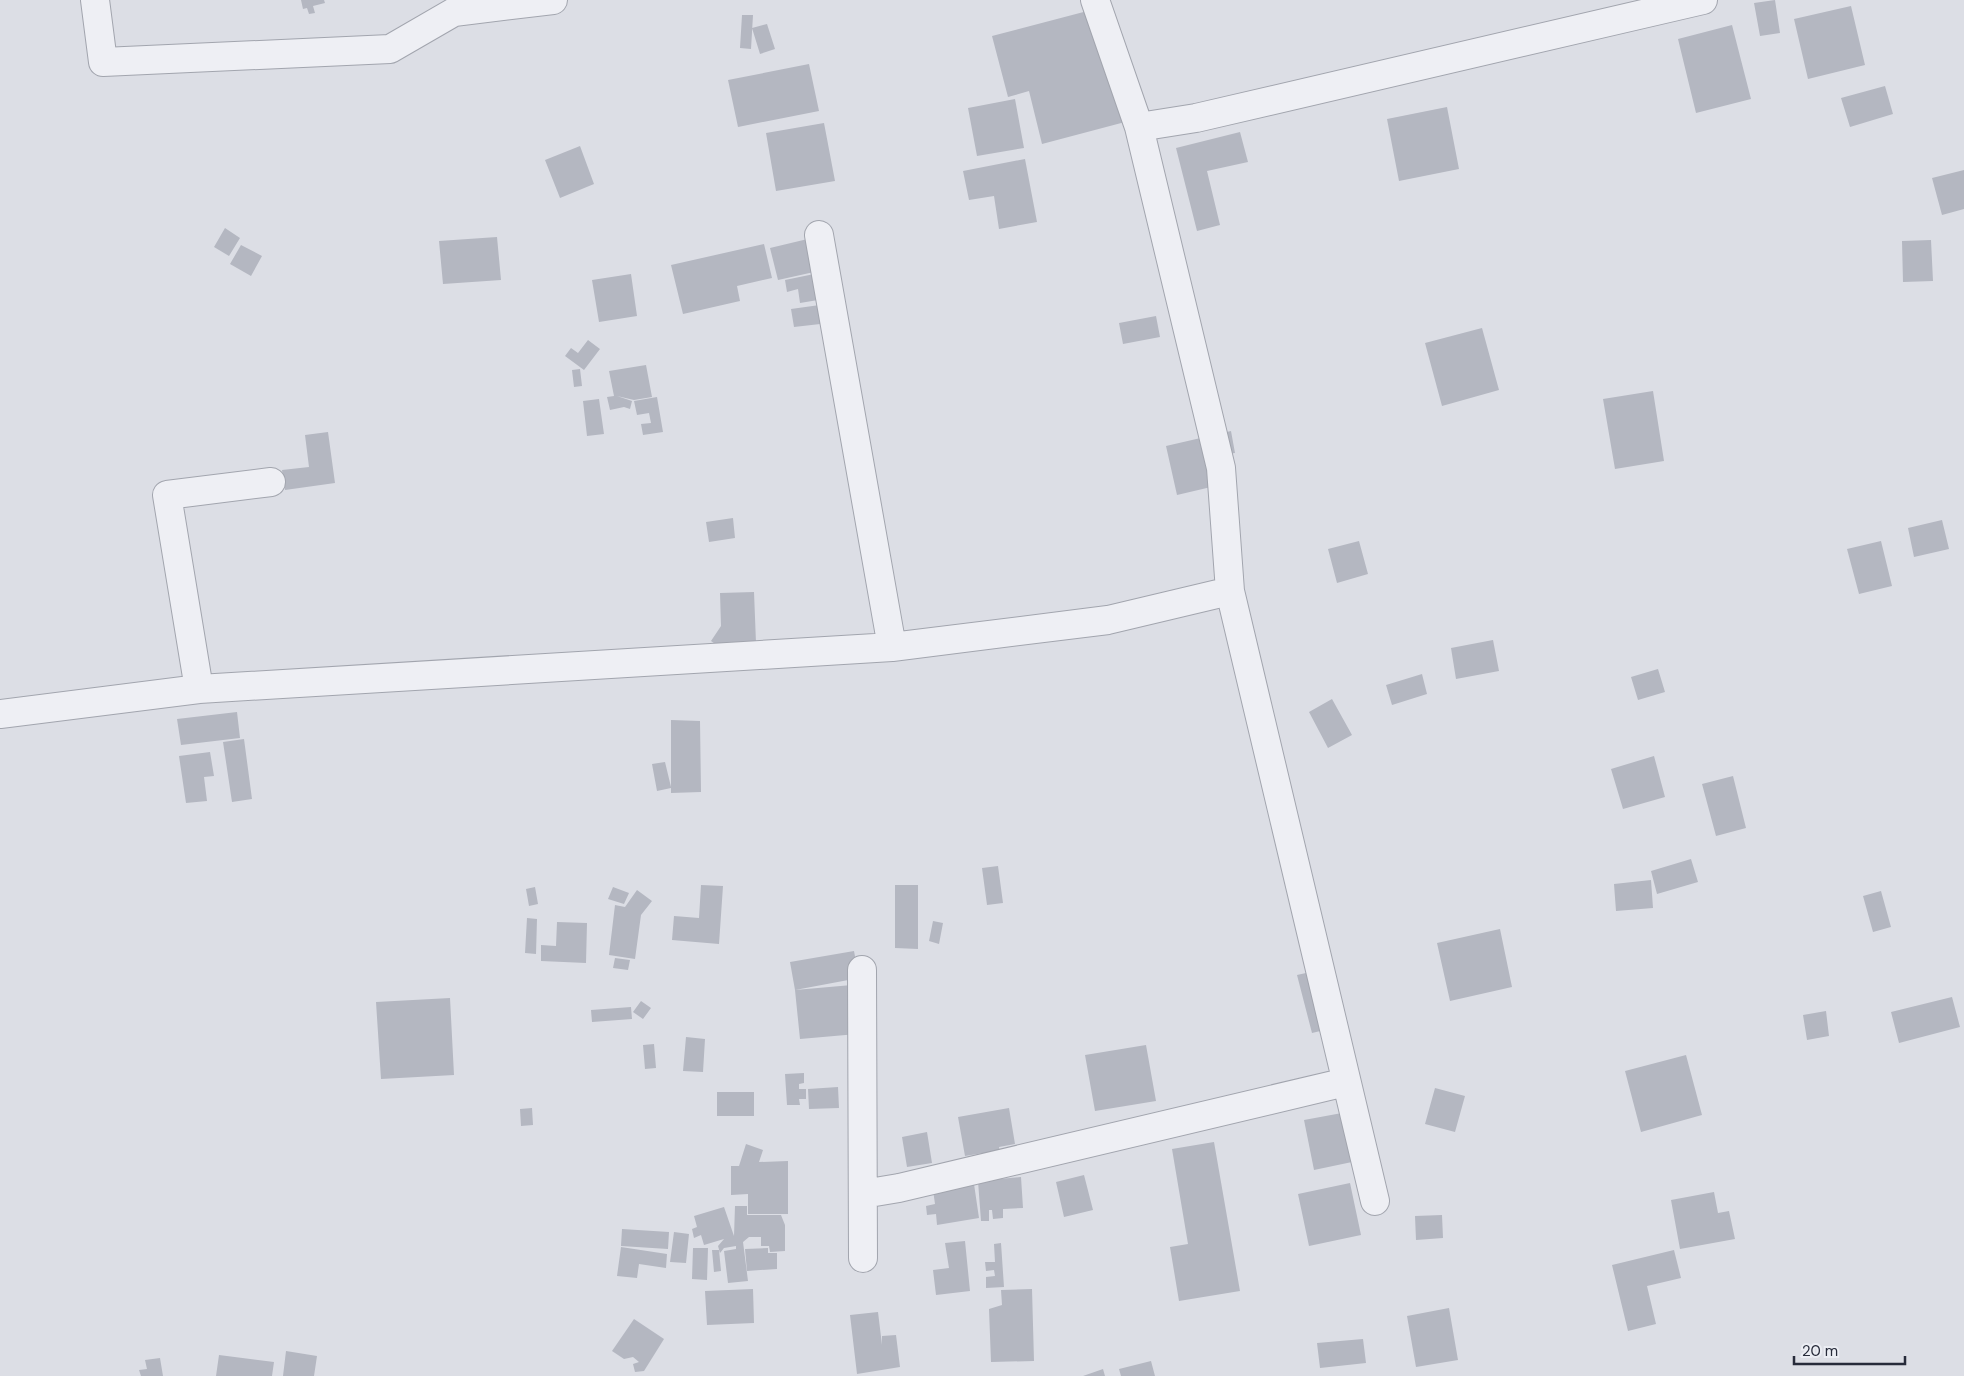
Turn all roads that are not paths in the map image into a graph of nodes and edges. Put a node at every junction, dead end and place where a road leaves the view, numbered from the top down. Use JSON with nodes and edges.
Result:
{"nodes":[{"id":1,"x":95,"y":0,"type":"edge"},
{"id":2,"x":553,"y":0,"type":"edge"},
{"id":3,"x":1095,"y":0,"type":"edge"},
{"id":4,"x":1703,"y":0,"type":"edge"},
{"id":5,"x":1139,"y":127,"type":"junction"},
{"id":6,"x":819,"y":235,"type":"dead end"},
{"id":7,"x":271,"y":482,"type":"dead end"},
{"id":8,"x":1230,"y":591,"type":"junction"},
{"id":9,"x":892,"y":647,"type":"junction"},
{"id":10,"x":199,"y":690,"type":"junction"},
{"id":11,"x":0,"y":714,"type":"edge"},
{"id":12,"x":862,"y":970,"type":"dead end"},
{"id":13,"x":1346,"y":1082,"type":"junction"},
{"id":14,"x":863,"y":1194,"type":"junction"},
{"id":15,"x":1375,"y":1202,"type":"dead end"},
{"id":16,"x":863,"y":1258,"type":"dead end"}],
"edges":[{"from":1,"to":2,"type":"street"},
{"from":3,"to":5,"type":"street"},
{"from":4,"to":5,"type":"street"},
{"from":5,"to":8,"type":"street"},
{"from":6,"to":9,"type":"street"},
{"from":7,"to":10,"type":"street"},
{"from":8,"to":9,"type":"street"},
{"from":8,"to":13,"type":"street"},
{"from":9,"to":10,"type":"street"},
{"from":10,"to":11,"type":"street"},
{"from":12,"to":14,"type":"street"},
{"from":13,"to":14,"type":"street"},
{"from":13,"to":15,"type":"street"},
{"from":14,"to":16,"type":"street"}]}
